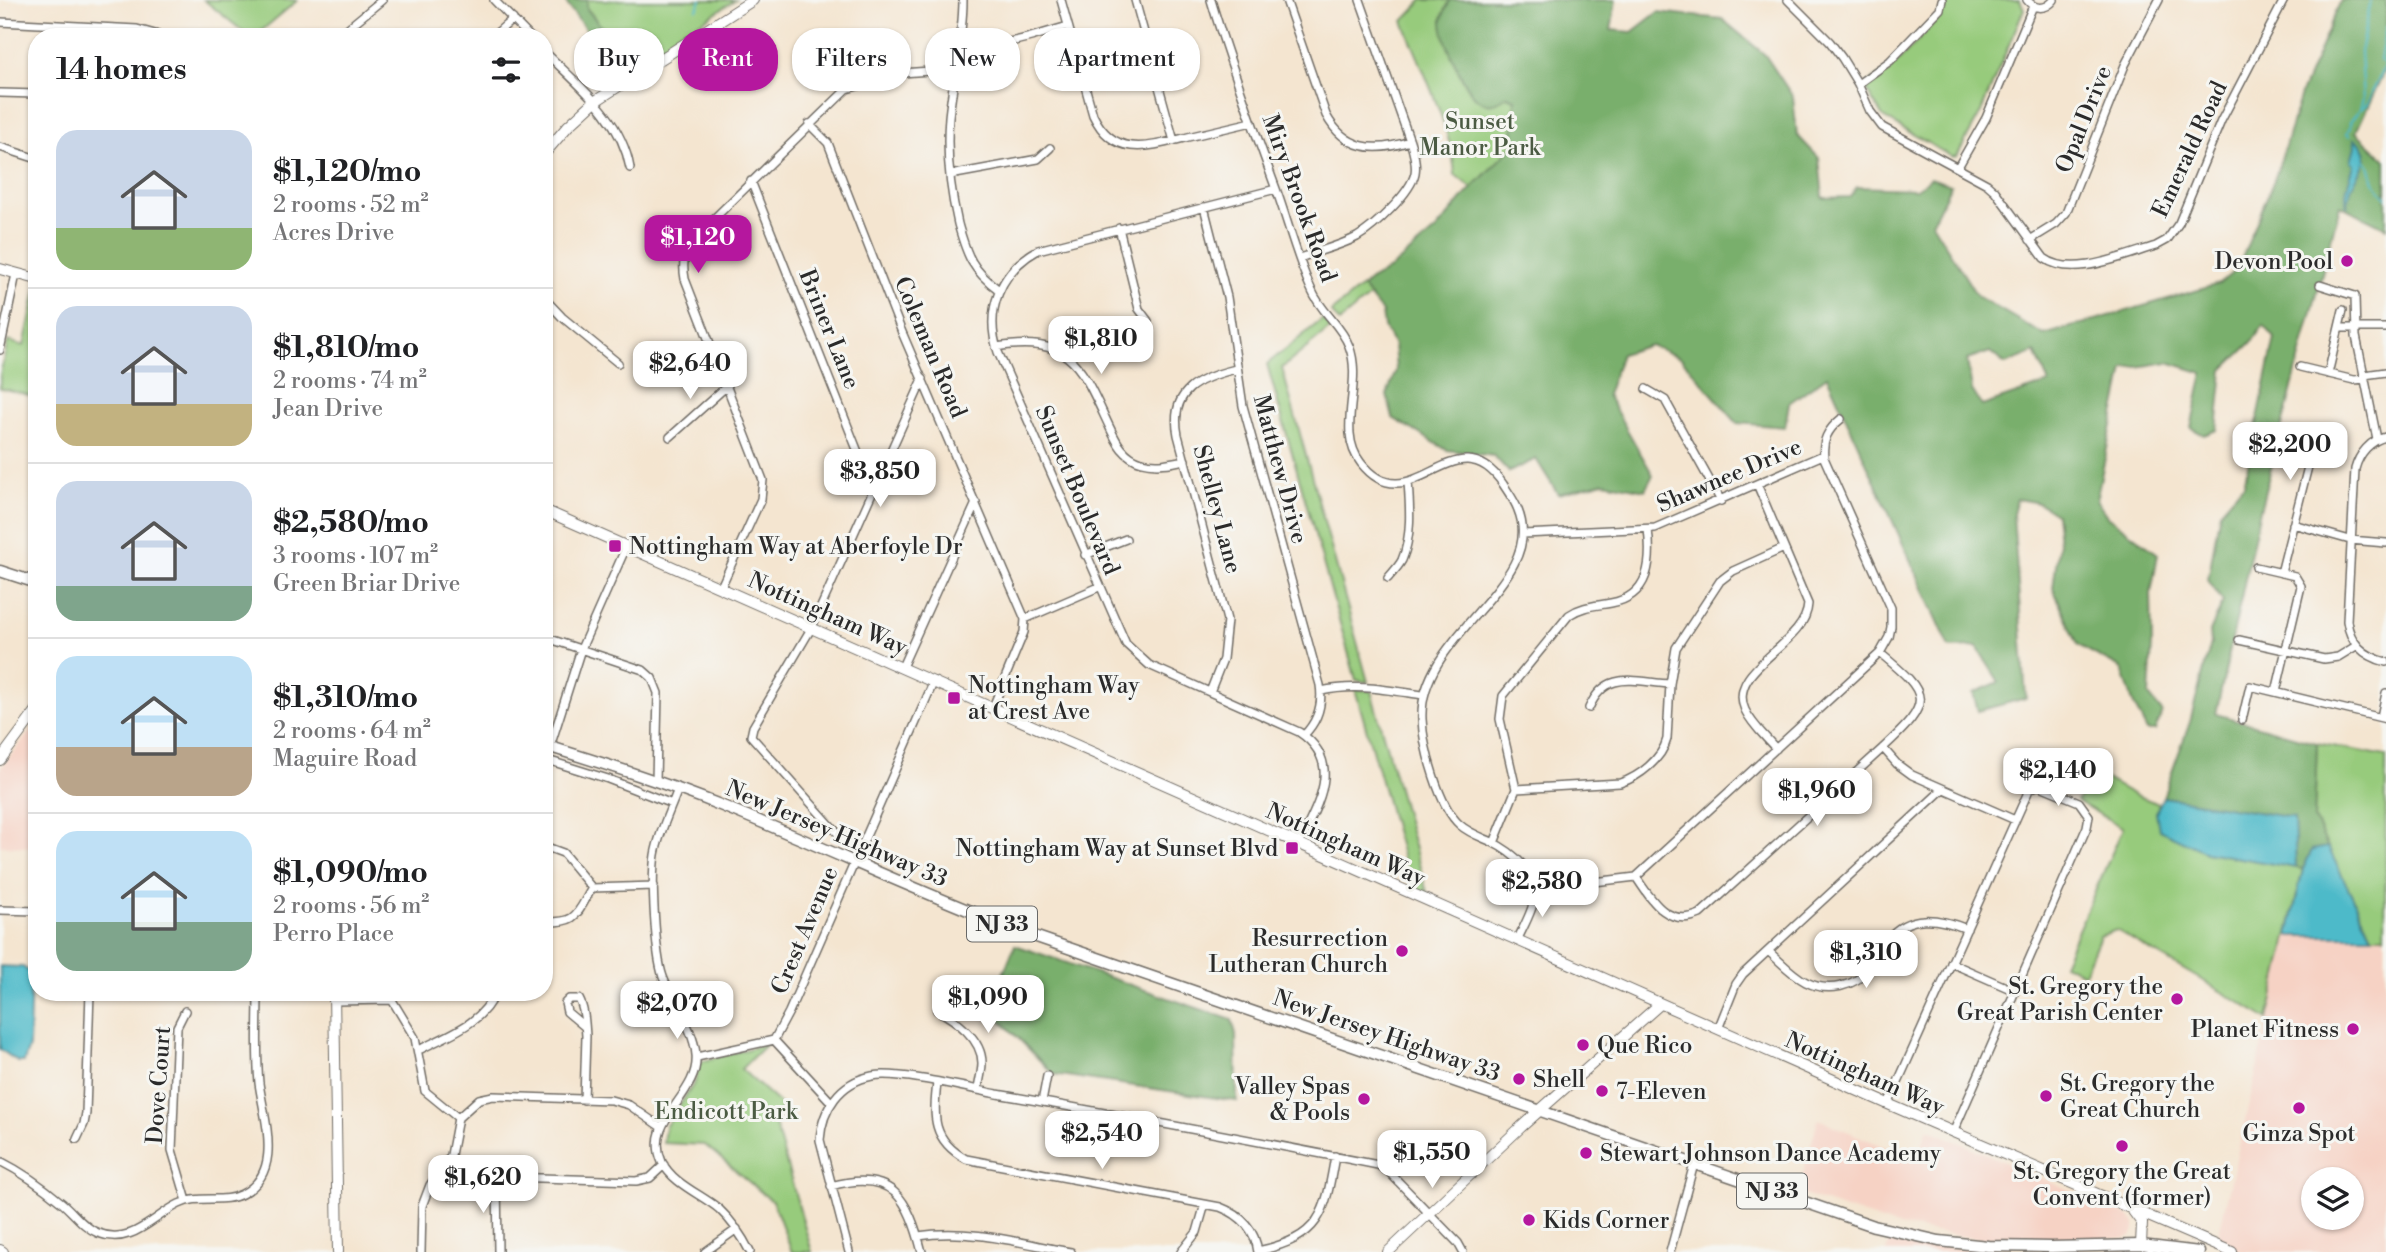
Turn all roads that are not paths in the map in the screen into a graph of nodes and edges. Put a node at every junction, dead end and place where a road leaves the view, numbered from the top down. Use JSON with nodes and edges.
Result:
{"nodes":[{"id":1,"x":382,"y":0,"type":"edge"},
{"id":2,"x":494,"y":0,"type":"edge"},
{"id":3,"x":752,"y":0,"type":"edge"},
{"id":4,"x":963,"y":0,"type":"edge"},
{"id":5,"x":1061,"y":0,"type":"edge"},
{"id":6,"x":1135,"y":0,"type":"edge"},
{"id":7,"x":1211,"y":0,"type":"edge"},
{"id":8,"x":1286,"y":0,"type":"edge"},
{"id":9,"x":1360,"y":0,"type":"edge"},
{"id":10,"x":1942,"y":0,"type":"edge"},
{"id":11,"x":2027,"y":0,"type":"edge"},
{"id":12,"x":2054,"y":0,"type":"edge"},
{"id":13,"x":2159,"y":0,"type":"edge"},
{"id":14,"x":2284,"y":0,"type":"edge"},
{"id":15,"x":1792,"y":1,"type":"edge"},
{"id":16,"x":2033,"y":6,"type":"junction"},
{"id":17,"x":513,"y":19,"type":"junction"},
{"id":18,"x":0,"y":22,"type":"edge"},
{"id":19,"x":1068,"y":26,"type":"junction"},
{"id":20,"x":117,"y":28,"type":"edge"},
{"id":21,"x":348,"y":28,"type":"edge"},
{"id":22,"x":502,"y":28,"type":"edge"},
{"id":23,"x":522,"y":28,"type":"edge"},
{"id":24,"x":961,"y":28,"type":"edge"},
{"id":25,"x":1020,"y":41,"type":"edge"},
{"id":26,"x":553,"y":60,"type":"edge"},
{"id":27,"x":925,"y":73,"type":"edge"},
{"id":28,"x":1858,"y":84,"type":"junction"},
{"id":29,"x":953,"y":91,"type":"edge"},
{"id":30,"x":0,"y":93,"type":"edge"},
{"id":31,"x":28,"y":94,"type":"edge"},
{"id":32,"x":594,"y":102,"type":"junction"},
{"id":33,"x":1252,"y":121,"type":"junction"},
{"id":34,"x":809,"y":124,"type":"junction"},
{"id":35,"x":1174,"y":141,"type":"junction"},
{"id":36,"x":1410,"y":141,"type":"junction"},
{"id":37,"x":553,"y":143,"type":"edge"},
{"id":38,"x":0,"y":147,"type":"edge"},
{"id":39,"x":1050,"y":148,"type":"dead end"},
{"id":40,"x":28,"y":156,"type":"edge"},
{"id":41,"x":630,"y":167,"type":"dead end"},
{"id":42,"x":1958,"y":167,"type":"junction"},
{"id":43,"x":950,"y":175,"type":"junction"},
{"id":44,"x":751,"y":181,"type":"junction"},
{"id":45,"x":1276,"y":190,"type":"junction"},
{"id":46,"x":1204,"y":207,"type":"junction"},
{"id":47,"x":1119,"y":228,"type":"junction"},
{"id":48,"x":2030,"y":240,"type":"junction"},
{"id":49,"x":1300,"y":258,"type":"junction"},
{"id":50,"x":0,"y":269,"type":"edge"},
{"id":51,"x":16,"y":274,"type":"junction"},
{"id":52,"x":28,"y":277,"type":"edge"},
{"id":53,"x":2320,"y":285,"type":"dead end"},
{"id":54,"x":999,"y":290,"type":"junction"},
{"id":55,"x":553,"y":308,"type":"edge"},
{"id":56,"x":2343,"y":310,"type":"dead end"},
{"id":57,"x":1148,"y":321,"type":"dead end"},
{"id":58,"x":2339,"y":328,"type":"junction"},
{"id":59,"x":2355,"y":328,"type":"junction"},
{"id":60,"x":2386,"y":328,"type":"edge"},
{"id":61,"x":996,"y":347,"type":"junction"},
{"id":62,"x":0,"y":350,"type":"edge"},
{"id":63,"x":618,"y":363,"type":"dead end"},
{"id":64,"x":2300,"y":367,"type":"dead end"},
{"id":65,"x":1236,"y":369,"type":"junction"},
{"id":66,"x":2386,"y":372,"type":"edge"},
{"id":67,"x":2328,"y":374,"type":"junction"},
{"id":68,"x":2365,"y":377,"type":"junction"},
{"id":69,"x":923,"y":379,"type":"junction"},
{"id":70,"x":728,"y":385,"type":"junction"},
{"id":71,"x":1646,"y":389,"type":"dead end"},
{"id":72,"x":1841,"y":419,"type":"dead end"},
{"id":73,"x":670,"y":437,"type":"dead end"},
{"id":74,"x":2382,"y":438,"type":"edge"},
{"id":75,"x":2283,"y":439,"type":"dead end"},
{"id":76,"x":2313,"y":447,"type":"junction"},
{"id":77,"x":2336,"y":452,"type":"dead end"},
{"id":78,"x":1824,"y":455,"type":"junction"},
{"id":79,"x":1185,"y":460,"type":"junction"},
{"id":80,"x":1408,"y":482,"type":"junction"},
{"id":81,"x":1758,"y":484,"type":"junction"},
{"id":82,"x":873,"y":491,"type":"junction"},
{"id":83,"x":1721,"y":501,"type":"junction"},
{"id":84,"x":976,"y":503,"type":"junction"},
{"id":85,"x":553,"y":514,"type":"edge"},
{"id":86,"x":2293,"y":524,"type":"junction"},
{"id":87,"x":1648,"y":529,"type":"junction"},
{"id":88,"x":1523,"y":534,"type":"junction"},
{"id":89,"x":1126,"y":539,"type":"dead end"},
{"id":90,"x":2350,"y":540,"type":"junction"},
{"id":91,"x":2386,"y":543,"type":"edge"},
{"id":92,"x":627,"y":545,"type":"junction"},
{"id":93,"x":1784,"y":548,"type":"junction"},
{"id":94,"x":1085,"y":555,"type":"junction"},
{"id":95,"x":2256,"y":567,"type":"dead end"},
{"id":96,"x":0,"y":571,"type":"edge"},
{"id":97,"x":2281,"y":573,"type":"junction"},
{"id":98,"x":1388,"y":578,"type":"dead end"},
{"id":99,"x":28,"y":580,"type":"edge"},
{"id":100,"x":720,"y":586,"type":"junction"},
{"id":101,"x":1099,"y":587,"type":"junction"},
{"id":102,"x":1025,"y":619,"type":"junction"},
{"id":103,"x":812,"y":627,"type":"junction"},
{"id":104,"x":2239,"y":639,"type":"dead end"},
{"id":105,"x":553,"y":640,"type":"edge"},
{"id":106,"x":2356,"y":646,"type":"junction"},
{"id":107,"x":581,"y":649,"type":"junction"},
{"id":108,"x":2286,"y":650,"type":"junction"},
{"id":109,"x":1880,"y":653,"type":"junction"},
{"id":110,"x":2386,"y":662,"type":"edge"},
{"id":111,"x":902,"y":667,"type":"junction"},
{"id":112,"x":934,"y":681,"type":"junction"},
{"id":113,"x":1670,"y":684,"type":"junction"},
{"id":114,"x":1321,"y":691,"type":"junction"},
{"id":115,"x":1210,"y":692,"type":"junction"},
{"id":116,"x":2276,"y":692,"type":"junction"},
{"id":117,"x":2386,"y":693,"type":"edge"},
{"id":118,"x":1423,"y":695,"type":"junction"},
{"id":119,"x":993,"y":707,"type":"junction"},
{"id":120,"x":1590,"y":709,"type":"dead end"},
{"id":121,"x":2384,"y":718,"type":"edge"},
{"id":122,"x":2242,"y":720,"type":"dead end"},
{"id":123,"x":28,"y":722,"type":"edge"},
{"id":124,"x":553,"y":729,"type":"edge"},
{"id":125,"x":1304,"y":735,"type":"junction"},
{"id":126,"x":553,"y":748,"type":"edge"},
{"id":127,"x":1883,"y":748,"type":"junction"},
{"id":128,"x":1776,"y":749,"type":"junction"},
{"id":129,"x":0,"y":760,"type":"edge"},
{"id":130,"x":553,"y":762,"type":"edge"},
{"id":131,"x":656,"y":781,"type":"junction"},
{"id":132,"x":678,"y":789,"type":"junction"},
{"id":133,"x":1517,"y":789,"type":"junction"},
{"id":134,"x":1942,"y":789,"type":"junction"},
{"id":135,"x":673,"y":804,"type":"junction"},
{"id":136,"x":2015,"y":820,"type":"junction"},
{"id":137,"x":1494,"y":843,"type":"junction"},
{"id":138,"x":1299,"y":844,"type":"junction"},
{"id":139,"x":553,"y":849,"type":"edge"},
{"id":140,"x":855,"y":859,"type":"junction"},
{"id":141,"x":1636,"y":877,"type":"junction"},
{"id":142,"x":654,"y":886,"type":"junction"},
{"id":143,"x":592,"y":888,"type":"junction"},
{"id":144,"x":1535,"y":890,"type":"junction"},
{"id":145,"x":0,"y":910,"type":"edge"},
{"id":146,"x":28,"y":911,"type":"edge"},
{"id":147,"x":553,"y":922,"type":"edge"},
{"id":148,"x":1967,"y":929,"type":"junction"},
{"id":149,"x":1517,"y":940,"type":"junction"},
{"id":150,"x":1768,"y":951,"type":"junction"},
{"id":151,"x":1951,"y":963,"type":"junction"},
{"id":152,"x":2015,"y":991,"type":"junction"},
{"id":153,"x":90,"y":1001,"type":"edge"},
{"id":154,"x":258,"y":1001,"type":"edge"},
{"id":155,"x":334,"y":1001,"type":"edge"},
{"id":156,"x":398,"y":1001,"type":"edge"},
{"id":157,"x":490,"y":1001,"type":"edge"},
{"id":158,"x":1660,"y":1003,"type":"junction"},
{"id":159,"x":937,"y":1010,"type":"dead end"},
{"id":160,"x":185,"y":1011,"type":"dead end"},
{"id":161,"x":585,"y":1027,"type":"dead end"},
{"id":162,"x":1718,"y":1029,"type":"junction"},
{"id":163,"x":774,"y":1040,"type":"junction"},
{"id":164,"x":419,"y":1049,"type":"junction"},
{"id":165,"x":696,"y":1058,"type":"junction"},
{"id":166,"x":1047,"y":1076,"type":"dead end"},
{"id":167,"x":937,"y":1083,"type":"junction"},
{"id":168,"x":978,"y":1090,"type":"junction"},
{"id":169,"x":584,"y":1100,"type":"junction"},
{"id":170,"x":831,"y":1102,"type":"junction"},
{"id":171,"x":1042,"y":1102,"type":"junction"},
{"id":172,"x":1888,"y":1104,"type":"junction"},
{"id":173,"x":1539,"y":1111,"type":"junction"},
{"id":174,"x":458,"y":1118,"type":"junction"},
{"id":175,"x":661,"y":1127,"type":"junction"},
{"id":176,"x":1953,"y":1133,"type":"junction"},
{"id":177,"x":77,"y":1139,"type":"dead end"},
{"id":178,"x":1335,"y":1156,"type":"junction"},
{"id":179,"x":0,"y":1161,"type":"edge"},
{"id":180,"x":447,"y":1163,"type":"junction"},
{"id":181,"x":1694,"y":1164,"type":"junction"},
{"id":182,"x":664,"y":1166,"type":"junction"},
{"id":183,"x":497,"y":1177,"type":"junction"},
{"id":184,"x":831,"y":1185,"type":"junction"},
{"id":185,"x":187,"y":1201,"type":"junction"},
{"id":186,"x":1205,"y":1204,"type":"junction"},
{"id":187,"x":2133,"y":1211,"type":"junction"},
{"id":188,"x":1430,"y":1213,"type":"junction"},
{"id":189,"x":737,"y":1229,"type":"junction"},
{"id":190,"x":918,"y":1237,"type":"junction"},
{"id":191,"x":2141,"y":1245,"type":"junction"},
{"id":192,"x":1258,"y":1251,"type":"edge"},
{"id":193,"x":338,"y":1252,"type":"edge"},
{"id":194,"x":421,"y":1252,"type":"edge"},
{"id":195,"x":498,"y":1252,"type":"edge"},
{"id":196,"x":705,"y":1252,"type":"edge"},
{"id":197,"x":750,"y":1252,"type":"edge"},
{"id":198,"x":849,"y":1252,"type":"edge"},
{"id":199,"x":922,"y":1252,"type":"edge"},
{"id":200,"x":1071,"y":1252,"type":"edge"},
{"id":201,"x":1181,"y":1252,"type":"edge"},
{"id":202,"x":1388,"y":1252,"type":"edge"},
{"id":203,"x":1463,"y":1252,"type":"edge"},
{"id":204,"x":1670,"y":1252,"type":"edge"},
{"id":205,"x":2199,"y":1252,"type":"edge"},
{"id":206,"x":2232,"y":1252,"type":"edge"}],
"edges":[{"from":1,"to":21,"type":"street"},
{"from":2,"to":17,"type":"street"},
{"from":3,"to":32,"type":"street"},
{"from":4,"to":24,"type":"street"},
{"from":5,"to":19,"type":"street"},
{"from":6,"to":35,"type":"street"},
{"from":7,"to":33,"type":"street","name":"Miry Brook Road"},
{"from":8,"to":36,"type":"street"},
{"from":9,"to":36,"type":"street"},
{"from":10,"to":28,"type":"street"},
{"from":11,"to":16,"type":"street"},
{"from":12,"to":16,"type":"street"},
{"from":13,"to":48,"type":"street","name":"Opal Drive"},
{"from":14,"to":48,"type":"street","name":"Emerald Road"},
{"from":15,"to":28,"type":"street","name":"Emerald Road"},
{"from":16,"to":42,"type":"street"},
{"from":17,"to":22,"type":"street"},
{"from":17,"to":23,"type":"street"},
{"from":18,"to":20,"type":"street"},
{"from":19,"to":25,"type":"street"},
{"from":19,"to":35,"type":"street"},
{"from":26,"to":32,"type":"street"},
{"from":27,"to":34,"type":"street"},
{"from":28,"to":42,"type":"street","name":"Emerald Road"},
{"from":29,"to":43,"type":"street"},
{"from":30,"to":31,"type":"street"},
{"from":32,"to":37,"type":"street"},
{"from":32,"to":41,"type":"street"},
{"from":33,"to":35,"type":"street"},
{"from":33,"to":45,"type":"street","name":"Miry Brook Road"},
{"from":34,"to":44,"type":"street"},
{"from":34,"to":69,"type":"street","name":"Coleman Road"},
{"from":36,"to":49,"type":"street"},
{"from":38,"to":40,"type":"street"},
{"from":39,"to":43,"type":"street"},
{"from":42,"to":48,"type":"street","name":"Emerald Road"},
{"from":43,"to":54,"type":"street"},
{"from":44,"to":70,"type":"street"},
{"from":44,"to":82,"type":"street","name":"Briner Lane"},
{"from":45,"to":46,"type":"street","name":"Sunset Boulevard"},
{"from":45,"to":49,"type":"street","name":"Miry Brook Road"},
{"from":46,"to":47,"type":"street","name":"Sunset Boulevard"},
{"from":46,"to":65,"type":"street","name":"Matthew Drive"},
{"from":47,"to":54,"type":"street","name":"Sunset Boulevard"},
{"from":47,"to":57,"type":"street"},
{"from":49,"to":80,"type":"street","name":"Miry Brook Road"},
{"from":50,"to":51,"type":"street"},
{"from":51,"to":52,"type":"street"},
{"from":51,"to":62,"type":"street"},
{"from":53,"to":59,"type":"street"},
{"from":54,"to":61,"type":"street","name":"Sunset Boulevard"},
{"from":55,"to":63,"type":"street"},
{"from":56,"to":58,"type":"street"},
{"from":58,"to":59,"type":"street"},
{"from":58,"to":67,"type":"street"},
{"from":59,"to":60,"type":"street"},
{"from":59,"to":68,"type":"street"},
{"from":61,"to":79,"type":"street"},
{"from":61,"to":94,"type":"street","name":"Sunset Boulevard"},
{"from":64,"to":67,"type":"street"},
{"from":65,"to":79,"type":"street","name":"Shelley Lane"},
{"from":65,"to":114,"type":"street","name":"Matthew Drive"},
{"from":66,"to":68,"type":"street"},
{"from":67,"to":68,"type":"street"},
{"from":68,"to":74,"type":"street"},
{"from":69,"to":82,"type":"street"},
{"from":69,"to":84,"type":"street","name":"Coleman Road"},
{"from":70,"to":73,"type":"street"},
{"from":70,"to":100,"type":"street"},
{"from":71,"to":83,"type":"street"},
{"from":72,"to":78,"type":"street"},
{"from":74,"to":90,"type":"street"},
{"from":75,"to":76,"type":"street"},
{"from":76,"to":77,"type":"street"},
{"from":76,"to":86,"type":"street"},
{"from":78,"to":81,"type":"street","name":"Shawnee Drive"},
{"from":78,"to":109,"type":"street"},
{"from":79,"to":115,"type":"street","name":"Shelley Lane"},
{"from":80,"to":88,"type":"street"},
{"from":80,"to":98,"type":"street"},
{"from":81,"to":83,"type":"street","name":"Shawnee Drive"},
{"from":81,"to":93,"type":"street"},
{"from":82,"to":103,"type":"street"},
{"from":83,"to":87,"type":"street","name":"Shawnee Drive"},
{"from":84,"to":102,"type":"street","name":"Coleman Road"},
{"from":84,"to":111,"type":"street"},
{"from":85,"to":92,"type":"street","name":"Nottingham Way"},
{"from":86,"to":90,"type":"street"},
{"from":86,"to":97,"type":"street"},
{"from":87,"to":88,"type":"street","name":"Shawnee Drive"},
{"from":87,"to":133,"type":"street"},
{"from":88,"to":118,"type":"street"},
{"from":89,"to":94,"type":"street"},
{"from":90,"to":91,"type":"street"},
{"from":90,"to":106,"type":"street"},
{"from":92,"to":100,"type":"street","name":"Nottingham Way"},
{"from":92,"to":107,"type":"street"},
{"from":93,"to":113,"type":"street"},
{"from":93,"to":128,"type":"street"},
{"from":94,"to":101,"type":"street","name":"Sunset Boulevard"},
{"from":95,"to":97,"type":"street"},
{"from":96,"to":99,"type":"main road"},
{"from":97,"to":108,"type":"street"},
{"from":100,"to":103,"type":"street","name":"Nottingham Way"},
{"from":101,"to":102,"type":"street"},
{"from":101,"to":115,"type":"street","name":"Sunset Boulevard"},
{"from":102,"to":119,"type":"street"},
{"from":103,"to":111,"type":"street","name":"Nottingham Way"},
{"from":103,"to":140,"type":"street"},
{"from":104,"to":108,"type":"street"},
{"from":105,"to":107,"type":"street"},
{"from":106,"to":108,"type":"street"},
{"from":106,"to":110,"type":"street"},
{"from":107,"to":124,"type":"street"},
{"from":107,"to":131,"type":"street"},
{"from":108,"to":116,"type":"street"},
{"from":109,"to":127,"type":"street"},
{"from":109,"to":128,"type":"street"},
{"from":111,"to":112,"type":"street","name":"Nottingham Way"},
{"from":112,"to":119,"type":"street","name":"Nottingham Way"},
{"from":112,"to":140,"type":"street","name":"Crest Avenue"},
{"from":113,"to":120,"type":"street"},
{"from":113,"to":133,"type":"street"},
{"from":114,"to":118,"type":"street"},
{"from":114,"to":125,"type":"street"},
{"from":115,"to":125,"type":"street","name":"Sunset Boulevard"},
{"from":116,"to":121,"type":"street"},
{"from":116,"to":122,"type":"street"},
{"from":117,"to":121,"type":"street"},
{"from":118,"to":137,"type":"street"},
{"from":119,"to":138,"type":"street","name":"Nottingham Way"},
{"from":123,"to":129,"type":"street"},
{"from":125,"to":138,"type":"street"},
{"from":126,"to":131,"type":"main road","name":"New Jersey Highway 33","number":"NJ 33"},
{"from":127,"to":134,"type":"street"},
{"from":127,"to":141,"type":"street"},
{"from":128,"to":141,"type":"street"},
{"from":130,"to":135,"type":"street"},
{"from":131,"to":132,"type":"main road","name":"New Jersey Highway 33","number":"NJ 33"},
{"from":132,"to":135,"type":"street"},
{"from":132,"to":140,"type":"main road","name":"New Jersey Highway 33","number":"NJ 33"},
{"from":133,"to":137,"type":"street"},
{"from":134,"to":136,"type":"street"},
{"from":134,"to":150,"type":"street"},
{"from":135,"to":142,"type":"street"},
{"from":136,"to":148,"type":"street"},
{"from":136,"to":152,"type":"street"},
{"from":137,"to":144,"type":"street"},
{"from":138,"to":149,"type":"street","name":"Nottingham Way"},
{"from":139,"to":143,"type":"street"},
{"from":140,"to":163,"type":"street","name":"Crest Avenue"},
{"from":140,"to":173,"type":"main road","name":"New Jersey Highway 33","number":"NJ 33"},
{"from":141,"to":144,"type":"street"},
{"from":142,"to":143,"type":"street"},
{"from":142,"to":165,"type":"street"},
{"from":143,"to":147,"type":"street"},
{"from":144,"to":149,"type":"street"},
{"from":145,"to":146,"type":"street"},
{"from":148,"to":150,"type":"street"},
{"from":148,"to":151,"type":"street"},
{"from":149,"to":158,"type":"street","name":"Nottingham Way"},
{"from":150,"to":162,"type":"street"},
{"from":151,"to":152,"type":"street"},
{"from":151,"to":172,"type":"street"},
{"from":152,"to":176,"type":"street"},
{"from":153,"to":177,"type":"street"},
{"from":154,"to":185,"type":"street"},
{"from":155,"to":193,"type":"street"},
{"from":156,"to":164,"type":"street"},
{"from":157,"to":164,"type":"street"},
{"from":158,"to":162,"type":"street","name":"Nottingham Way"},
{"from":158,"to":173,"type":"street"},
{"from":159,"to":168,"type":"street"},
{"from":160,"to":185,"type":"street","name":"Dove Court"},
{"from":161,"to":169,"type":"street"},
{"from":162,"to":172,"type":"street","name":"Nottingham Way"},
{"from":163,"to":165,"type":"street"},
{"from":163,"to":170,"type":"street"},
{"from":164,"to":174,"type":"street"},
{"from":165,"to":175,"type":"street"},
{"from":166,"to":171,"type":"street"},
{"from":167,"to":168,"type":"street"},
{"from":167,"to":170,"type":"street"},
{"from":167,"to":186,"type":"street"},
{"from":168,"to":171,"type":"street"},
{"from":169,"to":174,"type":"street"},
{"from":169,"to":175,"type":"street"},
{"from":170,"to":184,"type":"street"},
{"from":171,"to":178,"type":"street"},
{"from":172,"to":176,"type":"street","name":"Nottingham Way"},
{"from":173,"to":181,"type":"main road","name":"New Jersey Highway 33","number":"NJ 33"},
{"from":173,"to":188,"type":"street"},
{"from":174,"to":180,"type":"street"},
{"from":175,"to":182,"type":"street"},
{"from":176,"to":187,"type":"street","name":"Nottingham Way"},
{"from":178,"to":188,"type":"street"},
{"from":178,"to":192,"type":"street"},
{"from":179,"to":185,"type":"street"},
{"from":180,"to":183,"type":"street"},
{"from":180,"to":194,"type":"street"},
{"from":181,"to":191,"type":"main road","name":"New Jersey Highway 33","number":"NJ 33"},
{"from":181,"to":204,"type":"street"},
{"from":182,"to":183,"type":"street"},
{"from":182,"to":189,"type":"street"},
{"from":183,"to":195,"type":"street"},
{"from":184,"to":190,"type":"street"},
{"from":184,"to":198,"type":"street"},
{"from":186,"to":192,"type":"street"},
{"from":186,"to":201,"type":"street"},
{"from":187,"to":191,"type":"street"},
{"from":187,"to":206,"type":"street","name":"Nottingham Way"},
{"from":188,"to":202,"type":"street"},
{"from":188,"to":203,"type":"street"},
{"from":189,"to":196,"type":"street"},
{"from":189,"to":197,"type":"street"},
{"from":190,"to":199,"type":"street"},
{"from":190,"to":200,"type":"street"},
{"from":191,"to":205,"type":"main road","name":"New Jersey Highway 33","number":"NJ 33"}]}
